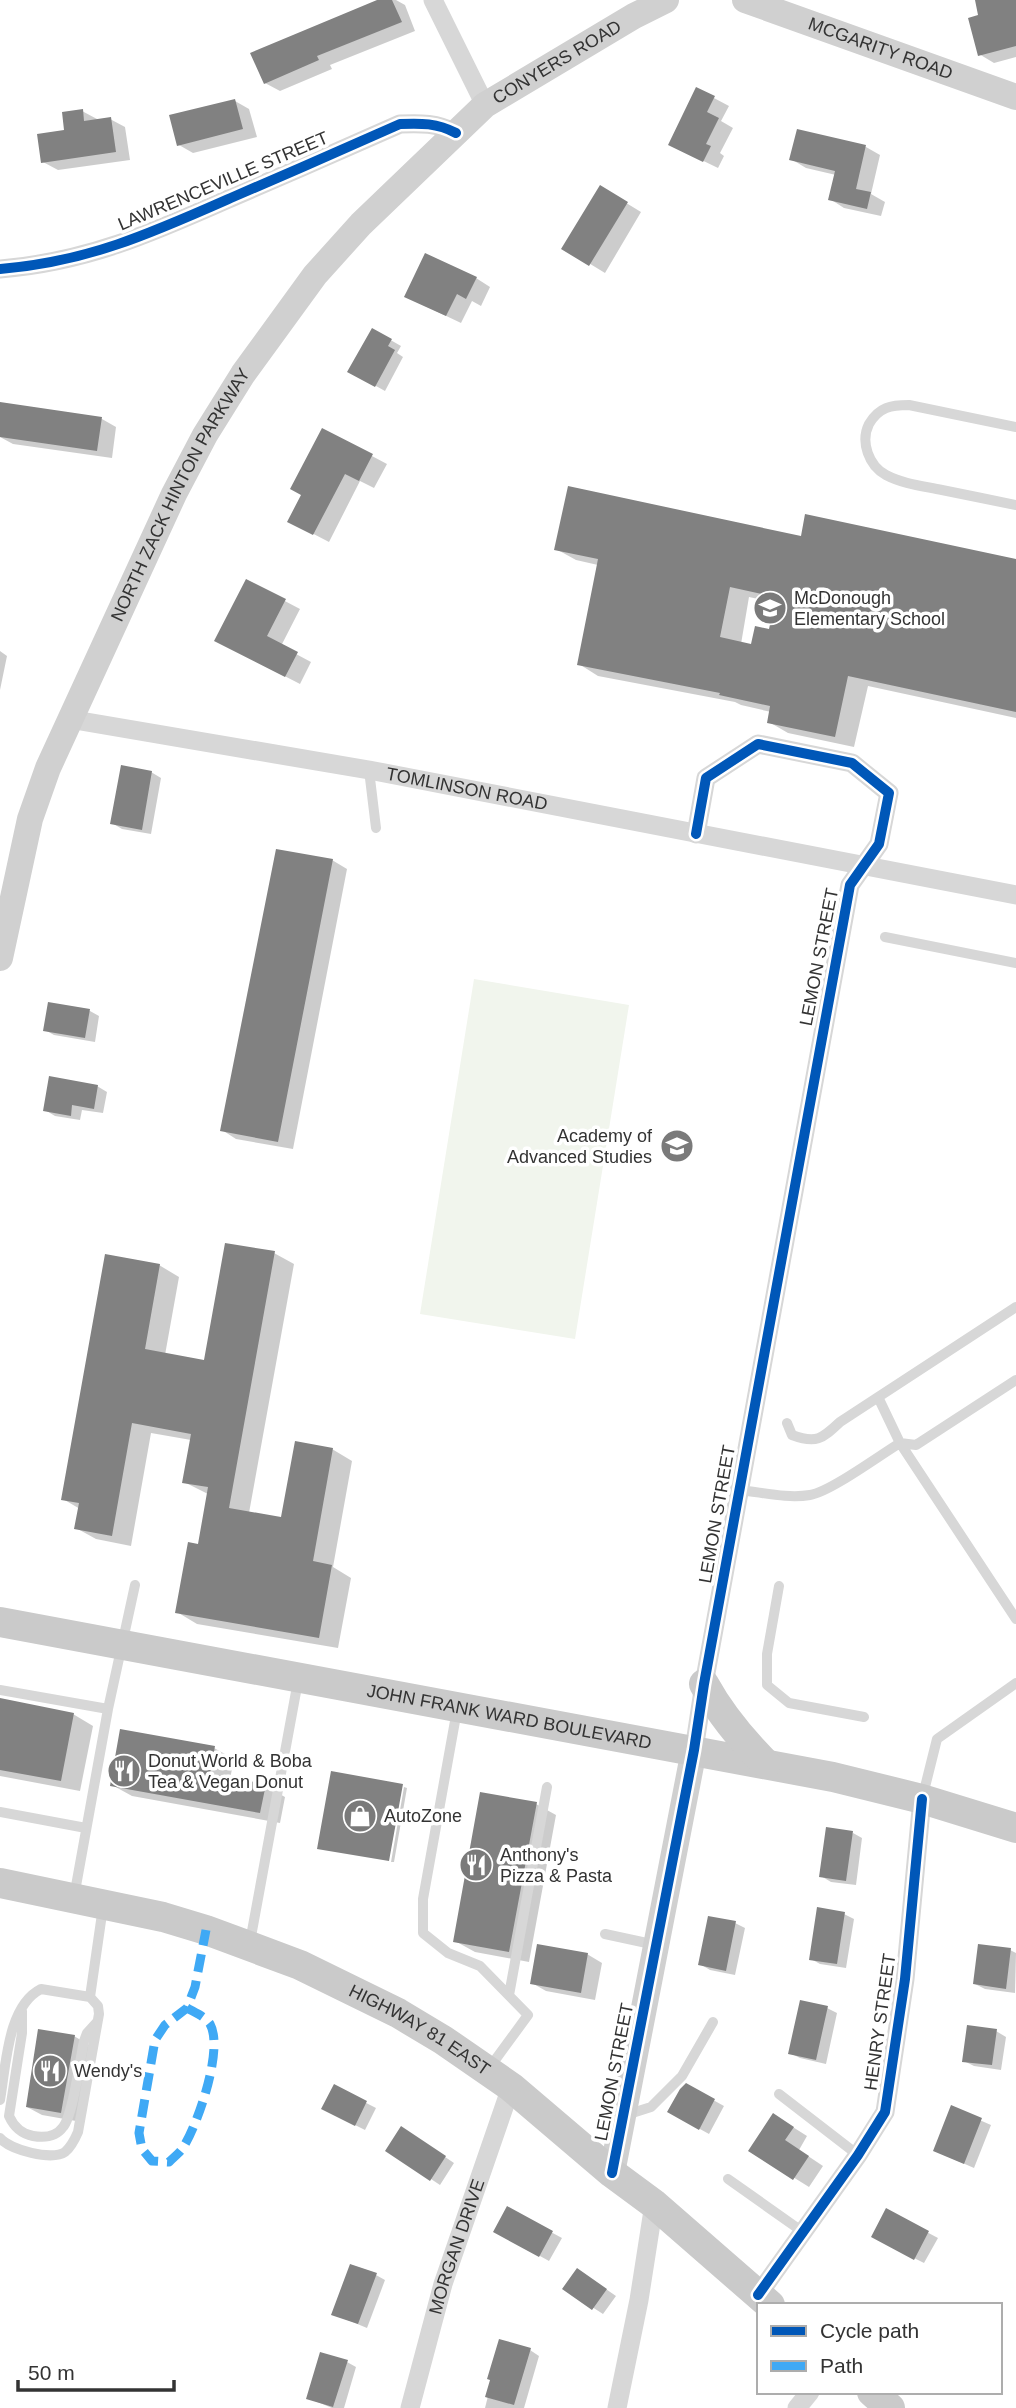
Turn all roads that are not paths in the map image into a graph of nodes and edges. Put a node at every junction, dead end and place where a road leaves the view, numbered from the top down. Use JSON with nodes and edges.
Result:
{"nodes":[{"id":1,"x":433,"y":0,"type":"edge"},
{"id":2,"x":666,"y":0,"type":"edge"},
{"id":3,"x":745,"y":0,"type":"edge"},
{"id":4,"x":1016,"y":97,"type":"edge"},
{"id":5,"x":485,"y":105,"type":"junction"},
{"id":6,"x":456,"y":133,"type":"junction"},
{"id":7,"x":0,"y":269,"type":"edge"},
{"id":8,"x":1016,"y":427,"type":"edge"},
{"id":9,"x":1016,"y":505,"type":"edge"},
{"id":10,"x":69,"y":719,"type":"junction"},
{"id":11,"x":369,"y":771,"type":"junction"},
{"id":12,"x":376,"y":828,"type":"dead end"},
{"id":13,"x":696,"y":834,"type":"junction"},
{"id":14,"x":863,"y":866,"type":"junction"},
{"id":15,"x":1016,"y":895,"type":"edge"},
{"id":16,"x":886,"y":937,"type":"dead end"},
{"id":17,"x":0,"y":958,"type":"edge"},
{"id":18,"x":1016,"y":963,"type":"edge"},
{"id":19,"x":1016,"y":1307,"type":"edge"},
{"id":20,"x":1016,"y":1380,"type":"edge"},
{"id":21,"x":878,"y":1397,"type":"junction"},
{"id":22,"x":788,"y":1423,"type":"dead end"},
{"id":23,"x":900,"y":1443,"type":"junction"},
{"id":24,"x":739,"y":1490,"type":"junction"},
{"id":25,"x":135,"y":1585,"type":"dead end"},
{"id":26,"x":779,"y":1586,"type":"dead end"},
{"id":27,"x":1016,"y":1619,"type":"edge"},
{"id":28,"x":0,"y":1622,"type":"edge"},
{"id":29,"x":121,"y":1645,"type":"junction"},
{"id":30,"x":298,"y":1677,"type":"junction"},
{"id":31,"x":704,"y":1684,"type":"junction"},
{"id":32,"x":1016,"y":1684,"type":"edge"},
{"id":33,"x":0,"y":1690,"type":"edge"},
{"id":34,"x":458,"y":1707,"type":"junction"},
{"id":35,"x":108,"y":1709,"type":"junction"},
{"id":36,"x":864,"y":1717,"type":"dead end"},
{"id":37,"x":694,"y":1750,"type":"junction"},
{"id":38,"x":766,"y":1764,"type":"junction"},
{"id":39,"x":547,"y":1787,"type":"dead end"},
{"id":40,"x":922,"y":1799,"type":"junction"},
{"id":41,"x":0,"y":1812,"type":"edge"},
{"id":42,"x":86,"y":1828,"type":"junction"},
{"id":43,"x":1016,"y":1828,"type":"edge"},
{"id":44,"x":0,"y":1883,"type":"edge"},
{"id":45,"x":74,"y":1897,"type":"junction"},
{"id":46,"x":103,"y":1905,"type":"junction"},
{"id":47,"x":605,"y":1934,"type":"dead end"},
{"id":48,"x":249,"y":1945,"type":"junction"},
{"id":49,"x":656,"y":1945,"type":"junction"},
{"id":50,"x":509,"y":1995,"type":"junction"},
{"id":51,"x":90,"y":1997,"type":"junction"},
{"id":52,"x":22,"y":2004,"type":"junction"},
{"id":53,"x":97,"y":2022,"type":"junction"},
{"id":54,"x":713,"y":2022,"type":"dead end"},
{"id":55,"x":4,"y":2055,"type":"edge"},
{"id":56,"x":499,"y":2079,"type":"junction"},
{"id":57,"x":779,"y":2094,"type":"dead end"},
{"id":58,"x":0,"y":2101,"type":"edge"},
{"id":59,"x":622,"y":2116,"type":"junction"},
{"id":60,"x":0,"y":2138,"type":"edge"},
{"id":61,"x":858,"y":2155,"type":"junction"},
{"id":62,"x":612,"y":2173,"type":"junction"},
{"id":63,"x":728,"y":2179,"type":"dead end"},
{"id":64,"x":654,"y":2204,"type":"junction"},
{"id":65,"x":803,"y":2232,"type":"junction"},
{"id":66,"x":764,"y":2300,"type":"edge"},
{"id":67,"x":808,"y":2394,"type":"edge"},
{"id":68,"x":874,"y":2394,"type":"edge"},
{"id":69,"x":410,"y":2408,"type":"edge"},
{"id":70,"x":617,"y":2408,"type":"edge"},
{"id":71,"x":797,"y":2408,"type":"edge"},
{"id":72,"x":891,"y":2408,"type":"edge"}],
"edges":[{"from":1,"to":5,"type":"street"},
{"from":2,"to":5,"type":"main road","name":"CONYERS ROAD"},
{"from":3,"to":4,"type":"main road","name":"MCGARITY ROAD"},
{"from":5,"to":6,"type":"main road","name":"NORTH ZACK HINTON PARKWAY"},
{"from":6,"to":7,"type":"street","name":"LAWRENCEVILLE STREET"},
{"from":6,"to":10,"type":"main road","name":"NORTH ZACK HINTON PARKWAY"},
{"from":8,"to":9,"type":"lane"},
{"from":10,"to":11,"type":"street","name":"TOMLINSON ROAD"},
{"from":10,"to":17,"type":"main road","name":"NORTH ZACK HINTON PARKWAY"},
{"from":11,"to":12,"type":"lane"},
{"from":11,"to":13,"type":"street","name":"TOMLINSON ROAD"},
{"from":13,"to":14,"type":"street","name":"TOMLINSON ROAD"},
{"from":13,"to":14,"type":"street","name":"LEMON STREET"},
{"from":14,"to":15,"type":"street","name":"TOMLINSON ROAD"},
{"from":14,"to":24,"type":"street","name":"LEMON STREET"},
{"from":16,"to":18,"type":"lane"},
{"from":19,"to":21,"type":"lane"},
{"from":20,"to":23,"type":"lane"},
{"from":21,"to":22,"type":"lane"},
{"from":21,"to":23,"type":"lane"},
{"from":23,"to":24,"type":"lane"},
{"from":23,"to":27,"type":"lane"},
{"from":24,"to":31,"type":"street","name":"LEMON STREET"},
{"from":25,"to":29,"type":"lane"},
{"from":26,"to":36,"type":"lane"},
{"from":28,"to":29,"type":"main road","name":"JOHN FRANK WARD BOULEVARD"},
{"from":29,"to":30,"type":"main road","name":"JOHN FRANK WARD BOULEVARD"},
{"from":29,"to":35,"type":"lane"},
{"from":30,"to":34,"type":"main road","name":"JOHN FRANK WARD BOULEVARD"},
{"from":30,"to":48,"type":"lane"},
{"from":31,"to":37,"type":"street","name":"LEMON STREET"},
{"from":31,"to":38,"type":"main road"},
{"from":32,"to":40,"type":"lane"},
{"from":33,"to":35,"type":"lane"},
{"from":34,"to":37,"type":"main road","name":"JOHN FRANK WARD BOULEVARD"},
{"from":34,"to":50,"type":"lane"},
{"from":35,"to":42,"type":"lane"},
{"from":37,"to":38,"type":"main road","name":"JOHN FRANK WARD BOULEVARD"},
{"from":37,"to":49,"type":"main road","name":"LEMON STREET"},
{"from":38,"to":40,"type":"main road","name":"JOHN FRANK WARD BOULEVARD"},
{"from":39,"to":50,"type":"lane"},
{"from":40,"to":43,"type":"main road","name":"JOHN FRANK WARD BOULEVARD"},
{"from":40,"to":61,"type":"street","name":"HENRY STREET"},
{"from":41,"to":42,"type":"lane"},
{"from":42,"to":45,"type":"lane"},
{"from":44,"to":45,"type":"main road","name":"HIGHWAY 81 EAST"},
{"from":45,"to":46,"type":"main road","name":"HIGHWAY 81 EAST"},
{"from":46,"to":48,"type":"main road","name":"HIGHWAY 81 EAST"},
{"from":46,"to":51,"type":"lane"},
{"from":47,"to":49,"type":"lane"},
{"from":48,"to":56,"type":"main road","name":"HIGHWAY 81 EAST"},
{"from":49,"to":59,"type":"main road","name":"LEMON STREET"},
{"from":50,"to":56,"type":"lane"},
{"from":51,"to":52,"type":"lane"},
{"from":51,"to":53,"type":"lane"},
{"from":52,"to":53,"type":"lane"},
{"from":52,"to":55,"type":"lane"},
{"from":53,"to":60,"type":"lane"},
{"from":54,"to":59,"type":"lane"},
{"from":55,"to":58,"type":"lane"},
{"from":56,"to":62,"type":"main road","name":"HIGHWAY 81 EAST"},
{"from":56,"to":69,"type":"street","name":"MORGAN DRIVE"},
{"from":57,"to":61,"type":"lane"},
{"from":59,"to":62,"type":"main road","name":"LEMON STREET"},
{"from":61,"to":65,"type":"street","name":"HENRY STREET"},
{"from":62,"to":64,"type":"main road","name":"HIGHWAY 81 EAST"},
{"from":63,"to":65,"type":"lane"},
{"from":64,"to":66,"type":"main road","name":"HIGHWAY 81 EAST"},
{"from":64,"to":70,"type":"street"},
{"from":65,"to":66,"type":"street","name":"HENRY STREET"},
{"from":67,"to":71,"type":"street"},
{"from":68,"to":72,"type":"main road"}]}
